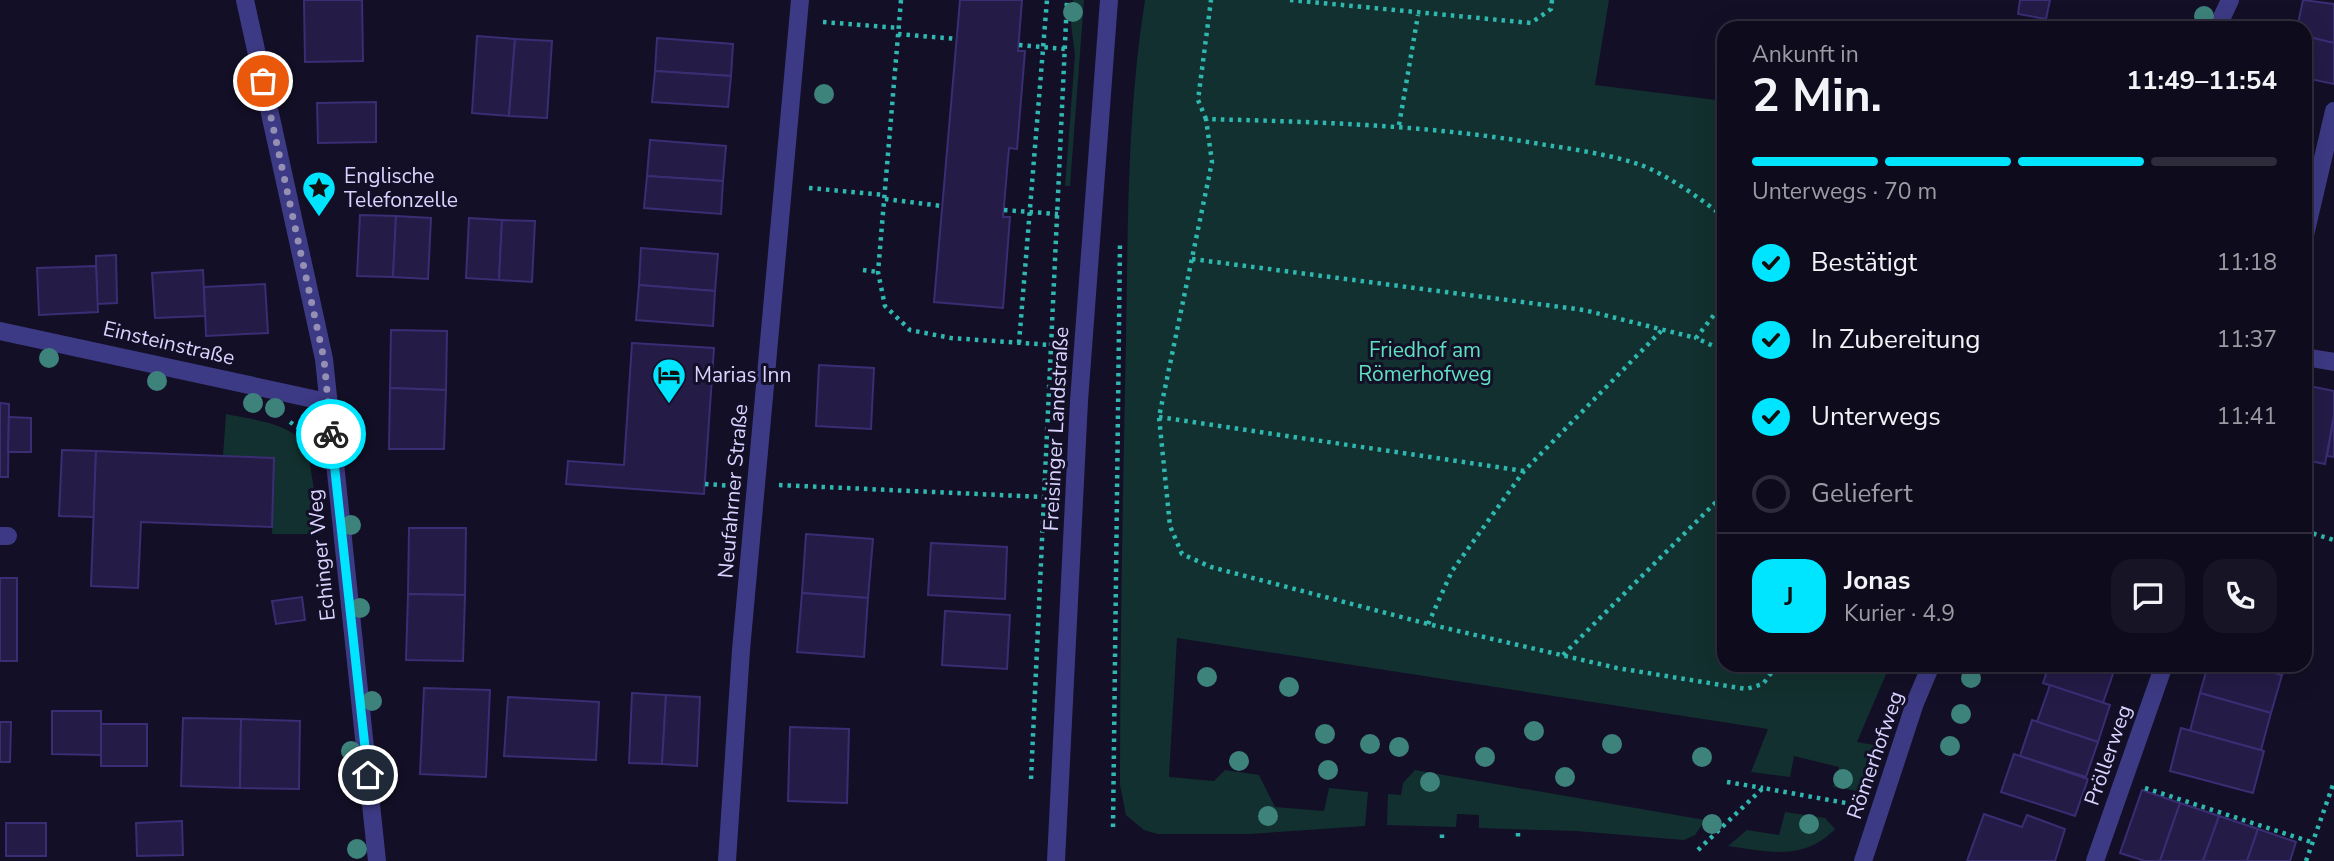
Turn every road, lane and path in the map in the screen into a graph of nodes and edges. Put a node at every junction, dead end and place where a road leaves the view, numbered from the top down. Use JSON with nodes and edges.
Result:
{"nodes":[{"id":1,"x":245,"y":0,"type":"edge"},
{"id":2,"x":800,"y":0,"type":"edge"},
{"id":3,"x":901,"y":0,"type":"edge"},
{"id":4,"x":1047,"y":0,"type":"edge"},
{"id":5,"x":1067,"y":0,"type":"edge"},
{"id":6,"x":1109,"y":0,"type":"edge"},
{"id":7,"x":1211,"y":0,"type":"edge"},
{"id":8,"x":1290,"y":0,"type":"edge"},
{"id":9,"x":1552,"y":0,"type":"edge"},
{"id":10,"x":2230,"y":0,"type":"edge"},
{"id":11,"x":1418,"y":15,"type":"junction"},
{"id":12,"x":812,"y":21,"type":"dead end"},
{"id":13,"x":2220,"y":21,"type":"edge"},
{"id":14,"x":898,"y":31,"type":"junction"},
{"id":15,"x":957,"y":39,"type":"dead end"},
{"id":16,"x":1019,"y":45,"type":"dead end"},
{"id":17,"x":1043,"y":47,"type":"junction"},
{"id":18,"x":1065,"y":49,"type":"junction"},
{"id":19,"x":2334,"y":111,"type":"edge"},
{"id":20,"x":1206,"y":119,"type":"junction"},
{"id":21,"x":1399,"y":125,"type":"junction"},
{"id":22,"x":2327,"y":175,"type":"edge"},
{"id":23,"x":799,"y":187,"type":"dead end"},
{"id":24,"x":885,"y":197,"type":"junction"},
{"id":25,"x":942,"y":206,"type":"dead end"},
{"id":26,"x":1004,"y":210,"type":"dead end"},
{"id":27,"x":1030,"y":212,"type":"junction"},
{"id":28,"x":1717,"y":212,"type":"edge"},
{"id":29,"x":1058,"y":214,"type":"junction"},
{"id":30,"x":2312,"y":216,"type":"edge"},
{"id":31,"x":1120,"y":238,"type":"dead end"},
{"id":32,"x":1192,"y":259,"type":"junction"},
{"id":33,"x":863,"y":271,"type":"dead end"},
{"id":34,"x":878,"y":272,"type":"junction"},
{"id":35,"x":1717,"y":311,"type":"edge"},
{"id":36,"x":1662,"y":329,"type":"junction"},
{"id":37,"x":0,"y":331,"type":"edge"},
{"id":38,"x":1696,"y":338,"type":"junction"},
{"id":39,"x":1019,"y":343,"type":"junction"},
{"id":40,"x":1051,"y":345,"type":"junction"},
{"id":41,"x":1717,"y":348,"type":"edge"},
{"id":42,"x":2312,"y":358,"type":"edge"},
{"id":43,"x":2334,"y":362,"type":"edge"},
{"id":44,"x":327,"y":402,"type":"junction"},
{"id":45,"x":1159,"y":417,"type":"junction"},
{"id":46,"x":287,"y":419,"type":"dead end"},
{"id":47,"x":312,"y":438,"type":"dead end"},
{"id":48,"x":1524,"y":471,"type":"junction"},
{"id":49,"x":705,"y":484,"type":"dead end"},
{"id":50,"x":772,"y":484,"type":"dead end"},
{"id":51,"x":737,"y":486,"type":"dead end"},
{"id":52,"x":1044,"y":497,"type":"junction"},
{"id":53,"x":1717,"y":501,"type":"edge"},
{"id":54,"x":2312,"y":533,"type":"edge"},
{"id":55,"x":2334,"y":540,"type":"edge"},
{"id":56,"x":1428,"y":624,"type":"junction"},
{"id":57,"x":1563,"y":656,"type":"junction"},
{"id":58,"x":1772,"y":672,"type":"edge"},
{"id":59,"x":1929,"y":672,"type":"edge"},
{"id":60,"x":2162,"y":672,"type":"edge"},
{"id":61,"x":2124,"y":781,"type":"junction"},
{"id":62,"x":1727,"y":782,"type":"dead end"},
{"id":63,"x":2334,"y":782,"type":"edge"},
{"id":64,"x":1031,"y":784,"type":"dead end"},
{"id":65,"x":1763,"y":788,"type":"junction"},
{"id":66,"x":1858,"y":805,"type":"dead end"},
{"id":67,"x":1113,"y":827,"type":"dead end"},
{"id":68,"x":1442,"y":832,"type":"dead end"},
{"id":69,"x":1442,"y":838,"type":"dead end"},
{"id":70,"x":2311,"y":842,"type":"junction"},
{"id":71,"x":1699,"y":850,"type":"dead end"},
{"id":72,"x":377,"y":861,"type":"edge"},
{"id":73,"x":727,"y":861,"type":"edge"},
{"id":74,"x":1056,"y":861,"type":"edge"},
{"id":75,"x":1863,"y":861,"type":"edge"},
{"id":76,"x":2095,"y":861,"type":"edge"},
{"id":77,"x":2306,"y":861,"type":"edge"}],
"edges":[{"from":1,"to":44,"type":"street","name":"Echinger Weg"},
{"from":2,"to":73,"type":"street","name":"Neufahrner Straße"},
{"from":3,"to":14,"type":"path"},
{"from":4,"to":17,"type":"path"},
{"from":5,"to":18,"type":"path"},
{"from":6,"to":74,"type":"street","name":"Freisinger Landstraße"},
{"from":7,"to":20,"type":"path"},
{"from":8,"to":11,"type":"path"},
{"from":9,"to":11,"type":"path"},
{"from":10,"to":13,"type":"street"},
{"from":11,"to":21,"type":"path"},
{"from":12,"to":14,"type":"path"},
{"from":14,"to":15,"type":"path"},
{"from":14,"to":24,"type":"path"},
{"from":16,"to":17,"type":"path"},
{"from":17,"to":18,"type":"path"},
{"from":17,"to":27,"type":"path"},
{"from":18,"to":29,"type":"path"},
{"from":19,"to":22,"type":"street"},
{"from":20,"to":21,"type":"path"},
{"from":20,"to":32,"type":"path"},
{"from":21,"to":28,"type":"path"},
{"from":22,"to":30,"type":"street"},
{"from":23,"to":24,"type":"path"},
{"from":24,"to":25,"type":"path"},
{"from":24,"to":34,"type":"path"},
{"from":26,"to":27,"type":"path"},
{"from":27,"to":29,"type":"path"},
{"from":27,"to":39,"type":"path"},
{"from":29,"to":40,"type":"path"},
{"from":31,"to":67,"type":"path"},
{"from":32,"to":36,"type":"path"},
{"from":32,"to":45,"type":"path"},
{"from":33,"to":34,"type":"path"},
{"from":34,"to":39,"type":"path"},
{"from":35,"to":38,"type":"path"},
{"from":36,"to":38,"type":"path"},
{"from":36,"to":48,"type":"path"},
{"from":37,"to":44,"type":"street","name":"Einsteinstraße"},
{"from":38,"to":41,"type":"path"},
{"from":39,"to":40,"type":"path"},
{"from":40,"to":52,"type":"path"},
{"from":42,"to":43,"type":"street"},
{"from":44,"to":72,"type":"street","name":"Echinger Weg"},
{"from":45,"to":48,"type":"path"},
{"from":45,"to":56,"type":"path"},
{"from":46,"to":47,"type":"path"},
{"from":48,"to":56,"type":"path"},
{"from":49,"to":51,"type":"path"},
{"from":50,"to":52,"type":"path"},
{"from":52,"to":64,"type":"path"},
{"from":53,"to":57,"type":"path"},
{"from":54,"to":55,"type":"path"},
{"from":56,"to":57,"type":"path"},
{"from":57,"to":58,"type":"path"},
{"from":59,"to":75,"type":"street","name":"Römerhofweg"},
{"from":60,"to":61,"type":"street","name":"Pröllerweg"},
{"from":61,"to":70,"type":"path"},
{"from":61,"to":76,"type":"street","name":"Pröllerweg"},
{"from":62,"to":65,"type":"path"},
{"from":63,"to":70,"type":"path"},
{"from":65,"to":66,"type":"path"},
{"from":65,"to":71,"type":"path"},
{"from":68,"to":69,"type":"path"},
{"from":70,"to":77,"type":"path"}]}
